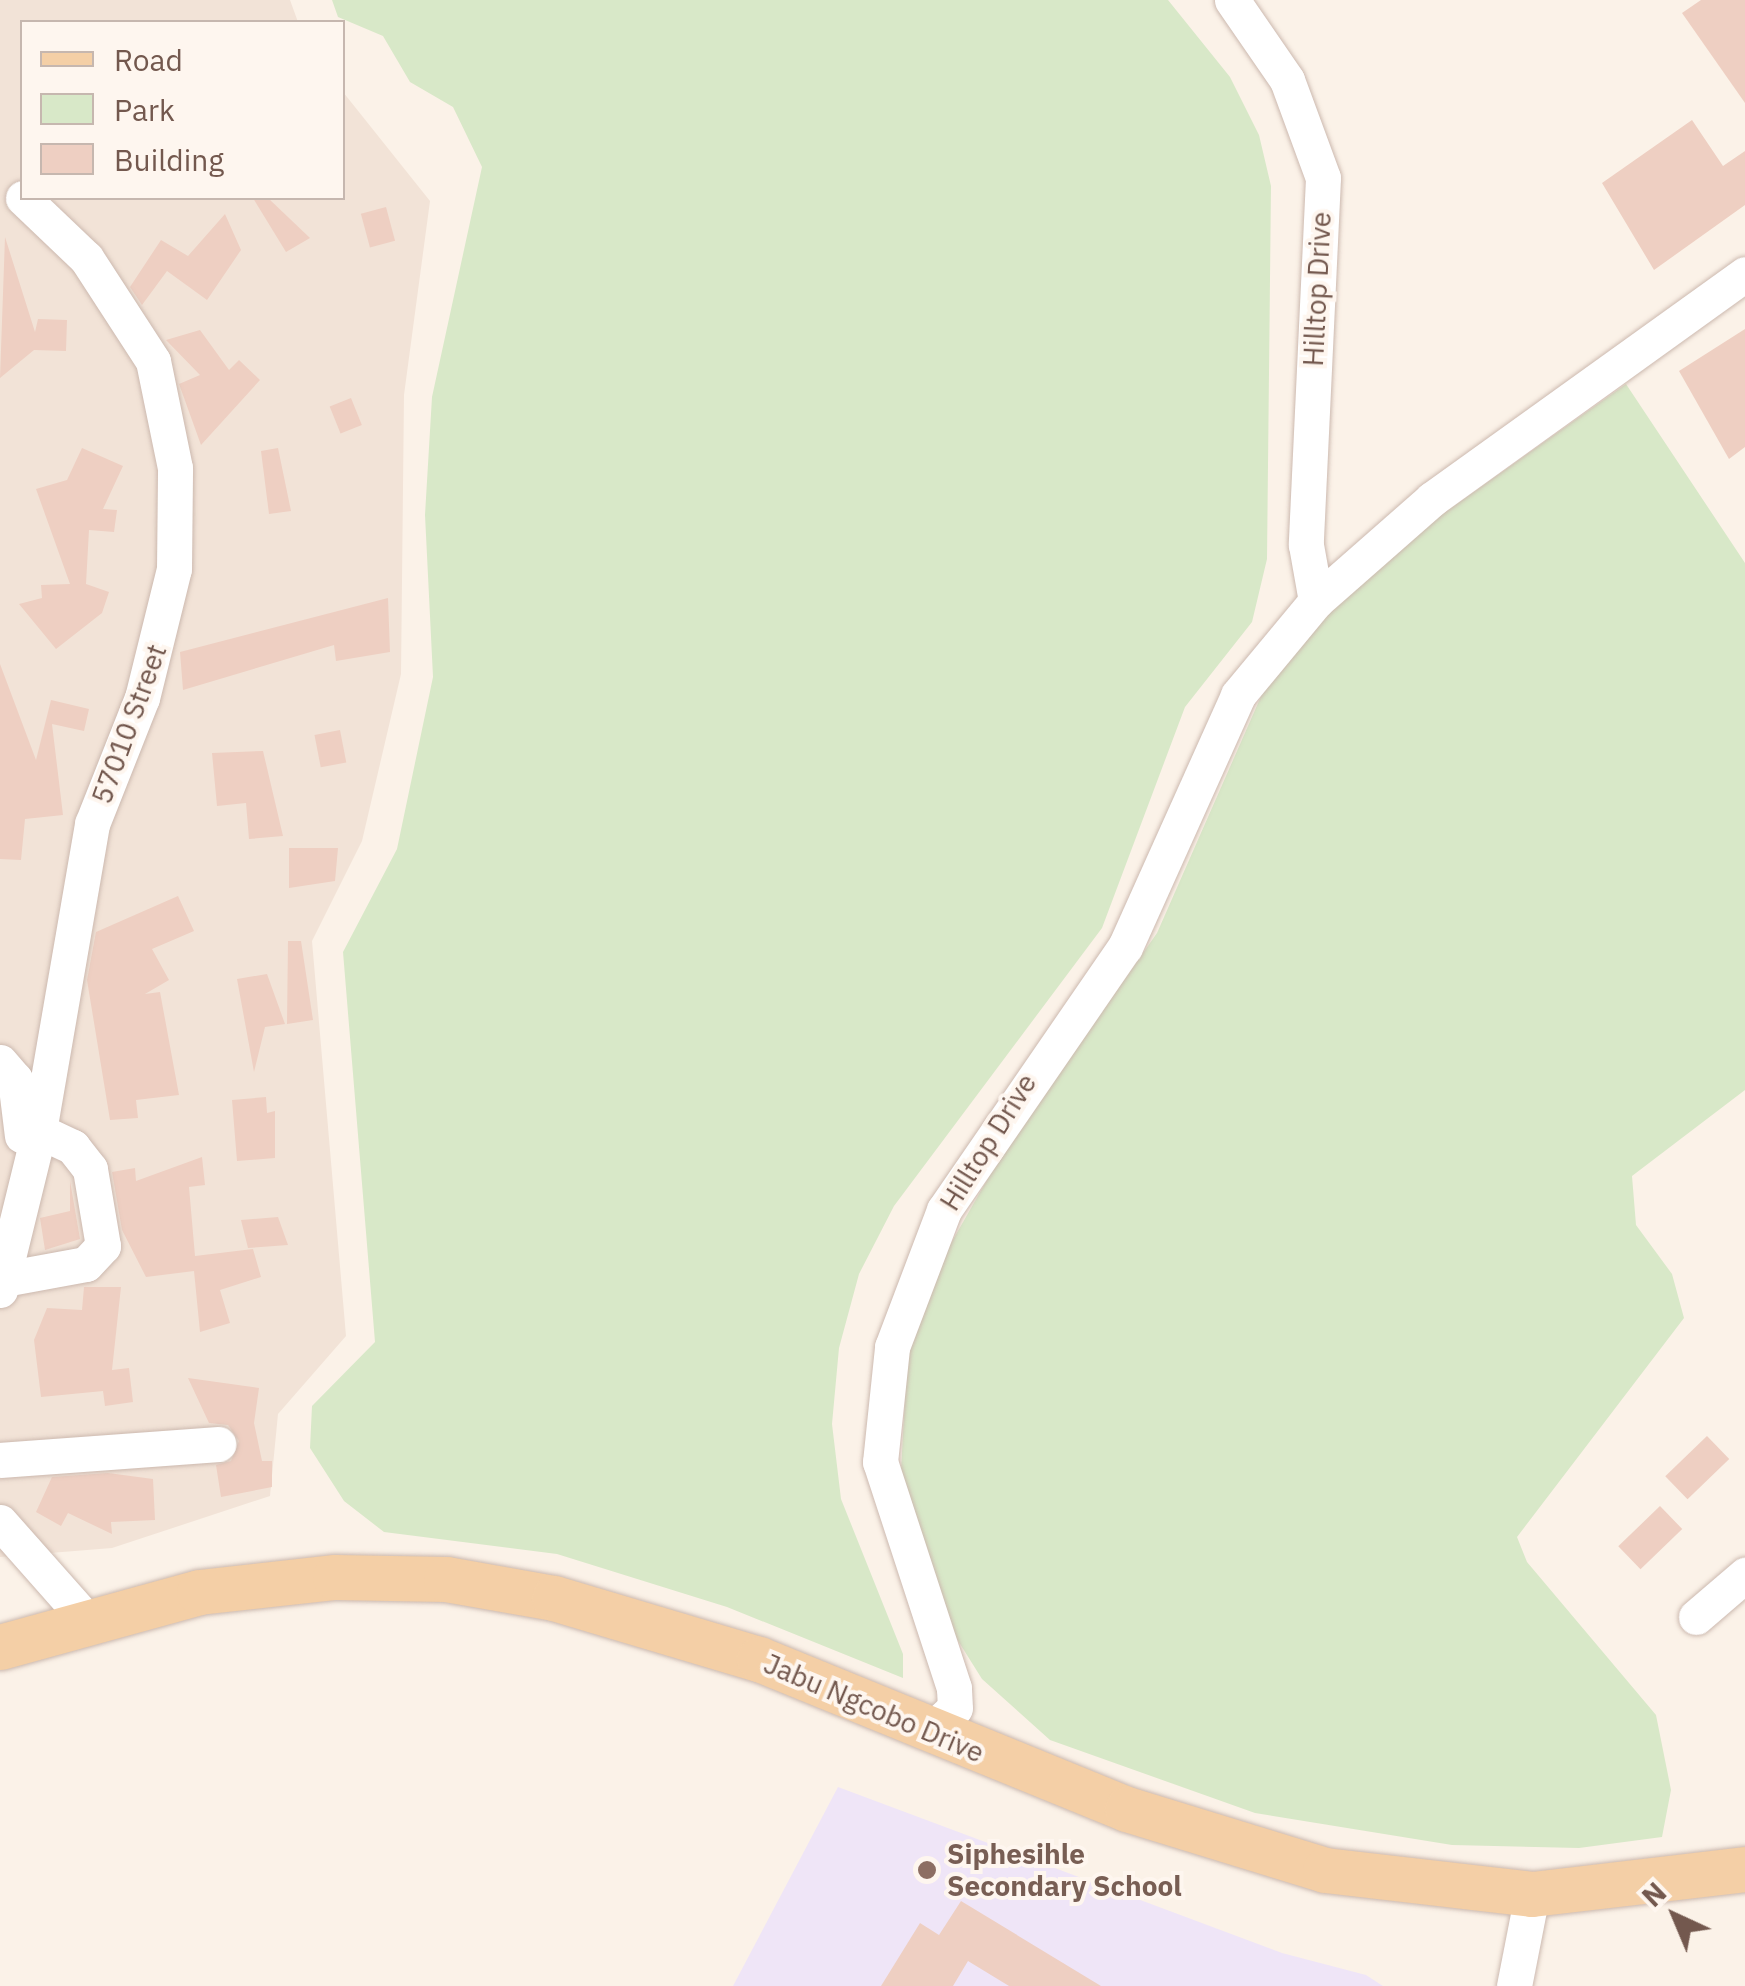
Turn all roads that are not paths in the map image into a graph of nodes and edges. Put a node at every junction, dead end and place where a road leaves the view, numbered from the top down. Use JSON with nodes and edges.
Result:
{"nodes":[{"id":1,"x":1232,"y":0,"type":"edge"},
{"id":2,"x":26,"y":200,"type":"edge"},
{"id":3,"x":1745,"y":274,"type":"edge"},
{"id":4,"x":1316,"y":601,"type":"junction"},
{"id":5,"x":0,"y":1062,"type":"edge"},
{"id":6,"x":34,"y":1146,"type":"junction"},
{"id":7,"x":2,"y":1284,"type":"edge"},
{"id":8,"x":218,"y":1444,"type":"dead end"},
{"id":9,"x":0,"y":1460,"type":"edge"},
{"id":10,"x":0,"y":1522,"type":"edge"},
{"id":11,"x":1745,"y":1574,"type":"edge"},
{"id":12,"x":1696,"y":1617,"type":"dead end"},
{"id":13,"x":86,"y":1618,"type":"junction"},
{"id":14,"x":0,"y":1647,"type":"edge"},
{"id":15,"x":929,"y":1732,"type":"junction"},
{"id":16,"x":1745,"y":1869,"type":"edge"},
{"id":17,"x":1532,"y":1894,"type":"junction"},
{"id":18,"x":1514,"y":1986,"type":"edge"}],
"edges":[{"from":1,"to":4,"type":"street","name":"Hilltop Drive"},
{"from":2,"to":6,"type":"street","name":"57010 Street"},
{"from":3,"to":4,"type":"street","name":"Hilltop Drive"},
{"from":4,"to":15,"type":"street","name":"Hilltop Drive"},
{"from":5,"to":6,"type":"street"},
{"from":6,"to":7,"type":"street","name":"57010 Street"},
{"from":6,"to":7,"type":"street"},
{"from":8,"to":9,"type":"street"},
{"from":10,"to":13,"type":"street"},
{"from":11,"to":12,"type":"street"},
{"from":13,"to":14,"type":"main road","name":"Jabu Ngcobo Drive"},
{"from":13,"to":15,"type":"main road","name":"Jabu Ngcobo Drive"},
{"from":15,"to":17,"type":"main road","name":"Jabu Ngcobo Drive"},
{"from":16,"to":17,"type":"main road","name":"Jabu Ngcobo Drive"},
{"from":17,"to":18,"type":"street"}]}
